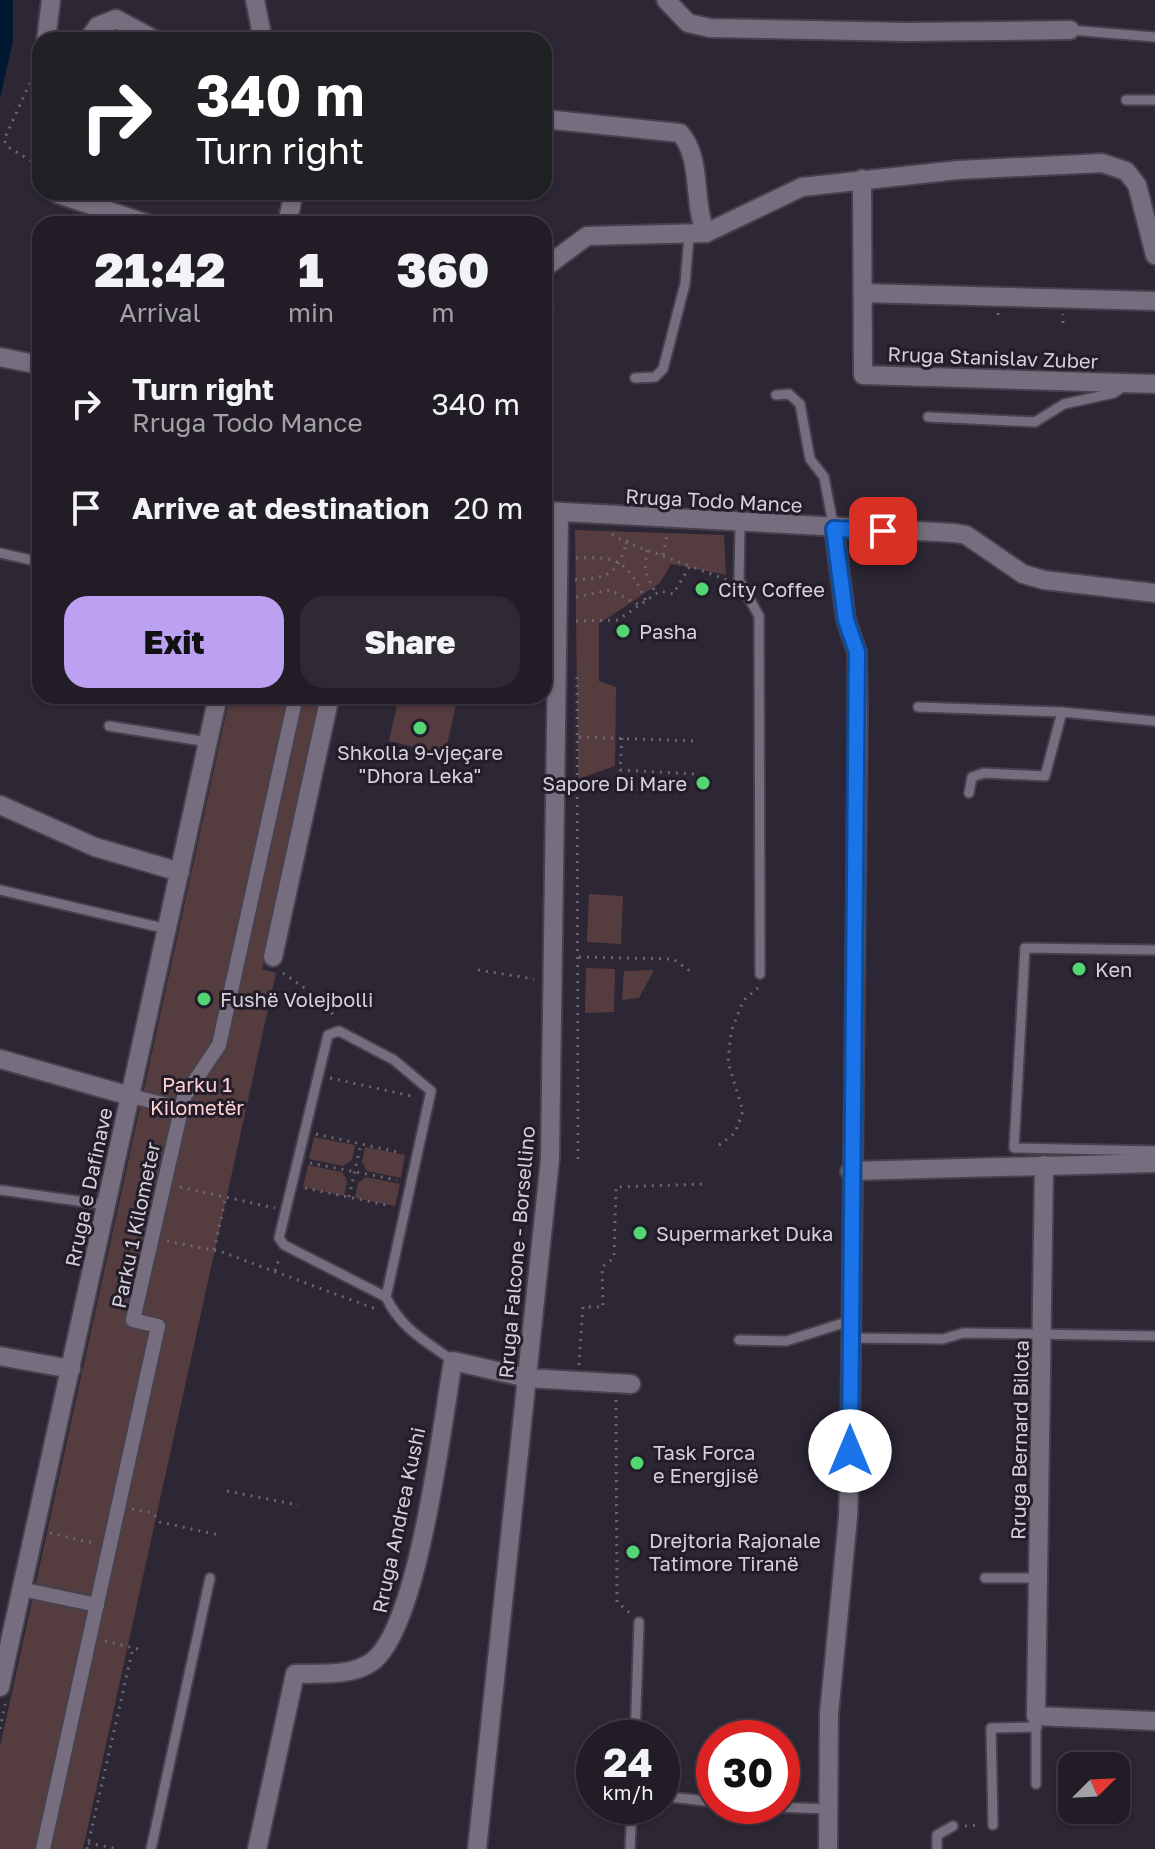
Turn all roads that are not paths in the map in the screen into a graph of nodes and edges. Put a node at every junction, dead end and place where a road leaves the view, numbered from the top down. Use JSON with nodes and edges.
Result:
{"nodes":[{"id":1,"x":51,"y":0,"type":"edge"},
{"id":2,"x":255,"y":0,"type":"edge"},
{"id":3,"x":666,"y":0,"type":"edge"},
{"id":4,"x":1070,"y":30,"type":"joint"},
{"id":5,"x":47,"y":32,"type":"edge"},
{"id":6,"x":94,"y":32,"type":"edge"},
{"id":7,"x":140,"y":32,"type":"edge"},
{"id":8,"x":261,"y":32,"type":"edge"},
{"id":9,"x":1155,"y":37,"type":"edge"},
{"id":10,"x":1126,"y":100,"type":"dead end"},
{"id":11,"x":1155,"y":100,"type":"edge"},
{"id":12,"x":552,"y":120,"type":"edge"},
{"id":13,"x":862,"y":179,"type":"junction"},
{"id":14,"x":76,"y":200,"type":"edge"},
{"id":15,"x":124,"y":216,"type":"edge"},
{"id":16,"x":697,"y":234,"type":"junction"},
{"id":17,"x":1155,"y":255,"type":"edge"},
{"id":18,"x":552,"y":262,"type":"edge"},
{"id":19,"x":863,"y":293,"type":"junction"},
{"id":20,"x":1155,"y":301,"type":"edge"},
{"id":21,"x":0,"y":357,"type":"edge"},
{"id":22,"x":32,"y":363,"type":"edge"},
{"id":23,"x":635,"y":378,"type":"dead end"},
{"id":24,"x":1128,"y":383,"type":"junction"},
{"id":25,"x":1155,"y":384,"type":"edge"},
{"id":26,"x":776,"y":395,"type":"dead end"},
{"id":27,"x":928,"y":417,"type":"dead end"},
{"id":28,"x":552,"y":512,"type":"edge"},
{"id":29,"x":740,"y":524,"type":"junction"},
{"id":30,"x":834,"y":529,"type":"junction"},
{"id":31,"x":0,"y":553,"type":"edge"},
{"id":32,"x":32,"y":560,"type":"edge"},
{"id":33,"x":1155,"y":593,"type":"edge"},
{"id":34,"x":216,"y":704,"type":"edge"},
{"id":35,"x":294,"y":704,"type":"edge"},
{"id":36,"x":328,"y":704,"type":"edge"},
{"id":37,"x":551,"y":704,"type":"edge"},
{"id":38,"x":918,"y":707,"type":"dead end"},
{"id":39,"x":1062,"y":712,"type":"junction"},
{"id":40,"x":1155,"y":721,"type":"edge"},
{"id":41,"x":109,"y":726,"type":"dead end"},
{"id":42,"x":208,"y":742,"type":"junction"},
{"id":43,"x":969,"y":793,"type":"dead end"},
{"id":44,"x":0,"y":805,"type":"edge"},
{"id":45,"x":180,"y":872,"type":"junction"},
{"id":46,"x":0,"y":890,"type":"edge"},
{"id":47,"x":167,"y":929,"type":"junction"},
{"id":48,"x":1155,"y":950,"type":"edge"},
{"id":49,"x":273,"y":957,"type":"road end"},
{"id":50,"x":760,"y":974,"type":"road end"},
{"id":51,"x":0,"y":1059,"type":"edge"},
{"id":52,"x":130,"y":1096,"type":"junction"},
{"id":53,"x":181,"y":1108,"type":"junction"},
{"id":54,"x":1155,"y":1151,"type":"edge"},
{"id":55,"x":1155,"y":1163,"type":"edge"},
{"id":56,"x":1044,"y":1165,"type":"junction"},
{"id":57,"x":850,"y":1171,"type":"junction"},
{"id":58,"x":0,"y":1190,"type":"edge"},
{"id":59,"x":106,"y":1205,"type":"junction"},
{"id":60,"x":386,"y":1297,"type":"junction"},
{"id":61,"x":850,"y":1330,"type":"junction"},
{"id":62,"x":1044,"y":1334,"type":"junction"},
{"id":63,"x":1155,"y":1336,"type":"edge"},
{"id":64,"x":739,"y":1340,"type":"dead end"},
{"id":65,"x":0,"y":1356,"type":"edge"},
{"id":66,"x":453,"y":1361,"type":"junction"},
{"id":67,"x":71,"y":1369,"type":"junction"},
{"id":68,"x":527,"y":1378,"type":"junction"},
{"id":69,"x":624,"y":1384,"type":"road end"},
{"id":70,"x":210,"y":1578,"type":"dead end"},
{"id":71,"x":985,"y":1578,"type":"dead end"},
{"id":72,"x":1038,"y":1578,"type":"junction"},
{"id":73,"x":21,"y":1589,"type":"junction"},
{"id":74,"x":97,"y":1605,"type":"junction"},
{"id":75,"x":639,"y":1622,"type":"road end"},
{"id":76,"x":0,"y":1687,"type":"edge"},
{"id":77,"x":636,"y":1720,"type":"edge"},
{"id":78,"x":1036,"y":1721,"type":"junction"},
{"id":79,"x":1155,"y":1721,"type":"edge"},
{"id":80,"x":1036,"y":1784,"type":"dead end"},
{"id":81,"x":800,"y":1808,"type":"edge"},
{"id":82,"x":829,"y":1809,"type":"junction"},
{"id":83,"x":631,"y":1824,"type":"edge"},
{"id":84,"x":993,"y":1825,"type":"road end"},
{"id":85,"x":953,"y":1826,"type":"road end"},
{"id":86,"x":43,"y":1849,"type":"edge"},
{"id":87,"x":151,"y":1849,"type":"edge"},
{"id":88,"x":257,"y":1849,"type":"edge"},
{"id":89,"x":477,"y":1849,"type":"edge"},
{"id":90,"x":630,"y":1849,"type":"edge"},
{"id":91,"x":828,"y":1849,"type":"edge"},
{"id":92,"x":937,"y":1849,"type":"edge"}],
"edges":[{"from":1,"to":5,"type":"street"},
{"from":2,"to":8,"type":"street"},
{"from":3,"to":4,"type":"street"},
{"from":4,"to":9,"type":"lane"},
{"from":6,"to":7,"type":"street"},
{"from":10,"to":11,"type":"lane"},
{"from":12,"to":16,"type":"street"},
{"from":13,"to":16,"type":"street"},
{"from":13,"to":17,"type":"street"},
{"from":13,"to":19,"type":"street","name":"Rruga Stanislav Zuber"},
{"from":14,"to":15,"type":"street"},
{"from":16,"to":18,"type":"street"},
{"from":16,"to":23,"type":"lane"},
{"from":19,"to":20,"type":"street"},
{"from":19,"to":24,"type":"street","name":"Rruga Stanislav Zuber"},
{"from":21,"to":22,"type":"street"},
{"from":24,"to":25,"type":"street","name":"Rruga Stanislav Zuber"},
{"from":24,"to":27,"type":"lane"},
{"from":26,"to":30,"type":"lane"},
{"from":28,"to":29,"type":"street","name":"Rruga Todo Mance"},
{"from":29,"to":30,"type":"street","name":"Rruga Todo Mance"},
{"from":29,"to":50,"type":"lane"},
{"from":30,"to":33,"type":"street","name":"Rruga Todo Mance"},
{"from":30,"to":57,"type":"street"},
{"from":31,"to":32,"type":"lane"},
{"from":34,"to":42,"type":"street","name":"Rruga e Dafinave"},
{"from":35,"to":53,"type":"street","name":"Parku 1 Kilometer"},
{"from":36,"to":49,"type":"street"},
{"from":37,"to":68,"type":"street","name":"Rruga Falcone - Borsellino"},
{"from":38,"to":39,"type":"lane"},
{"from":39,"to":40,"type":"lane"},
{"from":39,"to":43,"type":"lane"},
{"from":41,"to":42,"type":"lane"},
{"from":42,"to":45,"type":"street","name":"Rruga e Dafinave"},
{"from":44,"to":45,"type":"street"},
{"from":45,"to":47,"type":"street","name":"Rruga e Dafinave"},
{"from":46,"to":47,"type":"lane"},
{"from":47,"to":52,"type":"street","name":"Rruga e Dafinave"},
{"from":48,"to":54,"type":"lane"},
{"from":51,"to":52,"type":"street"},
{"from":52,"to":53,"type":"street"},
{"from":52,"to":59,"type":"street","name":"Rruga e Dafinave"},
{"from":53,"to":74,"type":"street","name":"Parku 1 Kilometer"},
{"from":55,"to":56,"type":"street"},
{"from":56,"to":57,"type":"street"},
{"from":56,"to":62,"type":"street","name":"Rruga Bernard Bilota"},
{"from":57,"to":61,"type":"street"},
{"from":58,"to":59,"type":"lane"},
{"from":59,"to":67,"type":"street","name":"Rruga e Dafinave"},
{"from":60,"to":60,"type":"lane"},
{"from":60,"to":66,"type":"lane"},
{"from":61,"to":62,"type":"lane"},
{"from":61,"to":64,"type":"lane"},
{"from":61,"to":82,"type":"street"},
{"from":62,"to":63,"type":"lane"},
{"from":62,"to":72,"type":"street","name":"Rruga Bernard Bilota"},
{"from":65,"to":67,"type":"street"},
{"from":66,"to":68,"type":"street"},
{"from":66,"to":88,"type":"street","name":"Rruga Andrea Kushi"},
{"from":67,"to":73,"type":"street","name":"Rruga e Dafinave"},
{"from":68,"to":69,"type":"street"},
{"from":68,"to":89,"type":"street","name":"Rruga Falcone - Borsellino"},
{"from":70,"to":87,"type":"lane"},
{"from":71,"to":72,"type":"lane"},
{"from":72,"to":78,"type":"street","name":"Rruga Bernard Bilota"},
{"from":73,"to":74,"type":"street"},
{"from":73,"to":76,"type":"street","name":"Rruga e Dafinave"},
{"from":74,"to":86,"type":"street","name":"Parku 1 Kilometer"},
{"from":75,"to":77,"type":"lane"},
{"from":78,"to":79,"type":"street"},
{"from":78,"to":80,"type":"lane","name":"Rruga Bernard Bilota"},
{"from":78,"to":84,"type":"lane"},
{"from":81,"to":82,"type":"lane"},
{"from":82,"to":91,"type":"street"},
{"from":83,"to":90,"type":"lane"},
{"from":85,"to":92,"type":"lane"}]}
